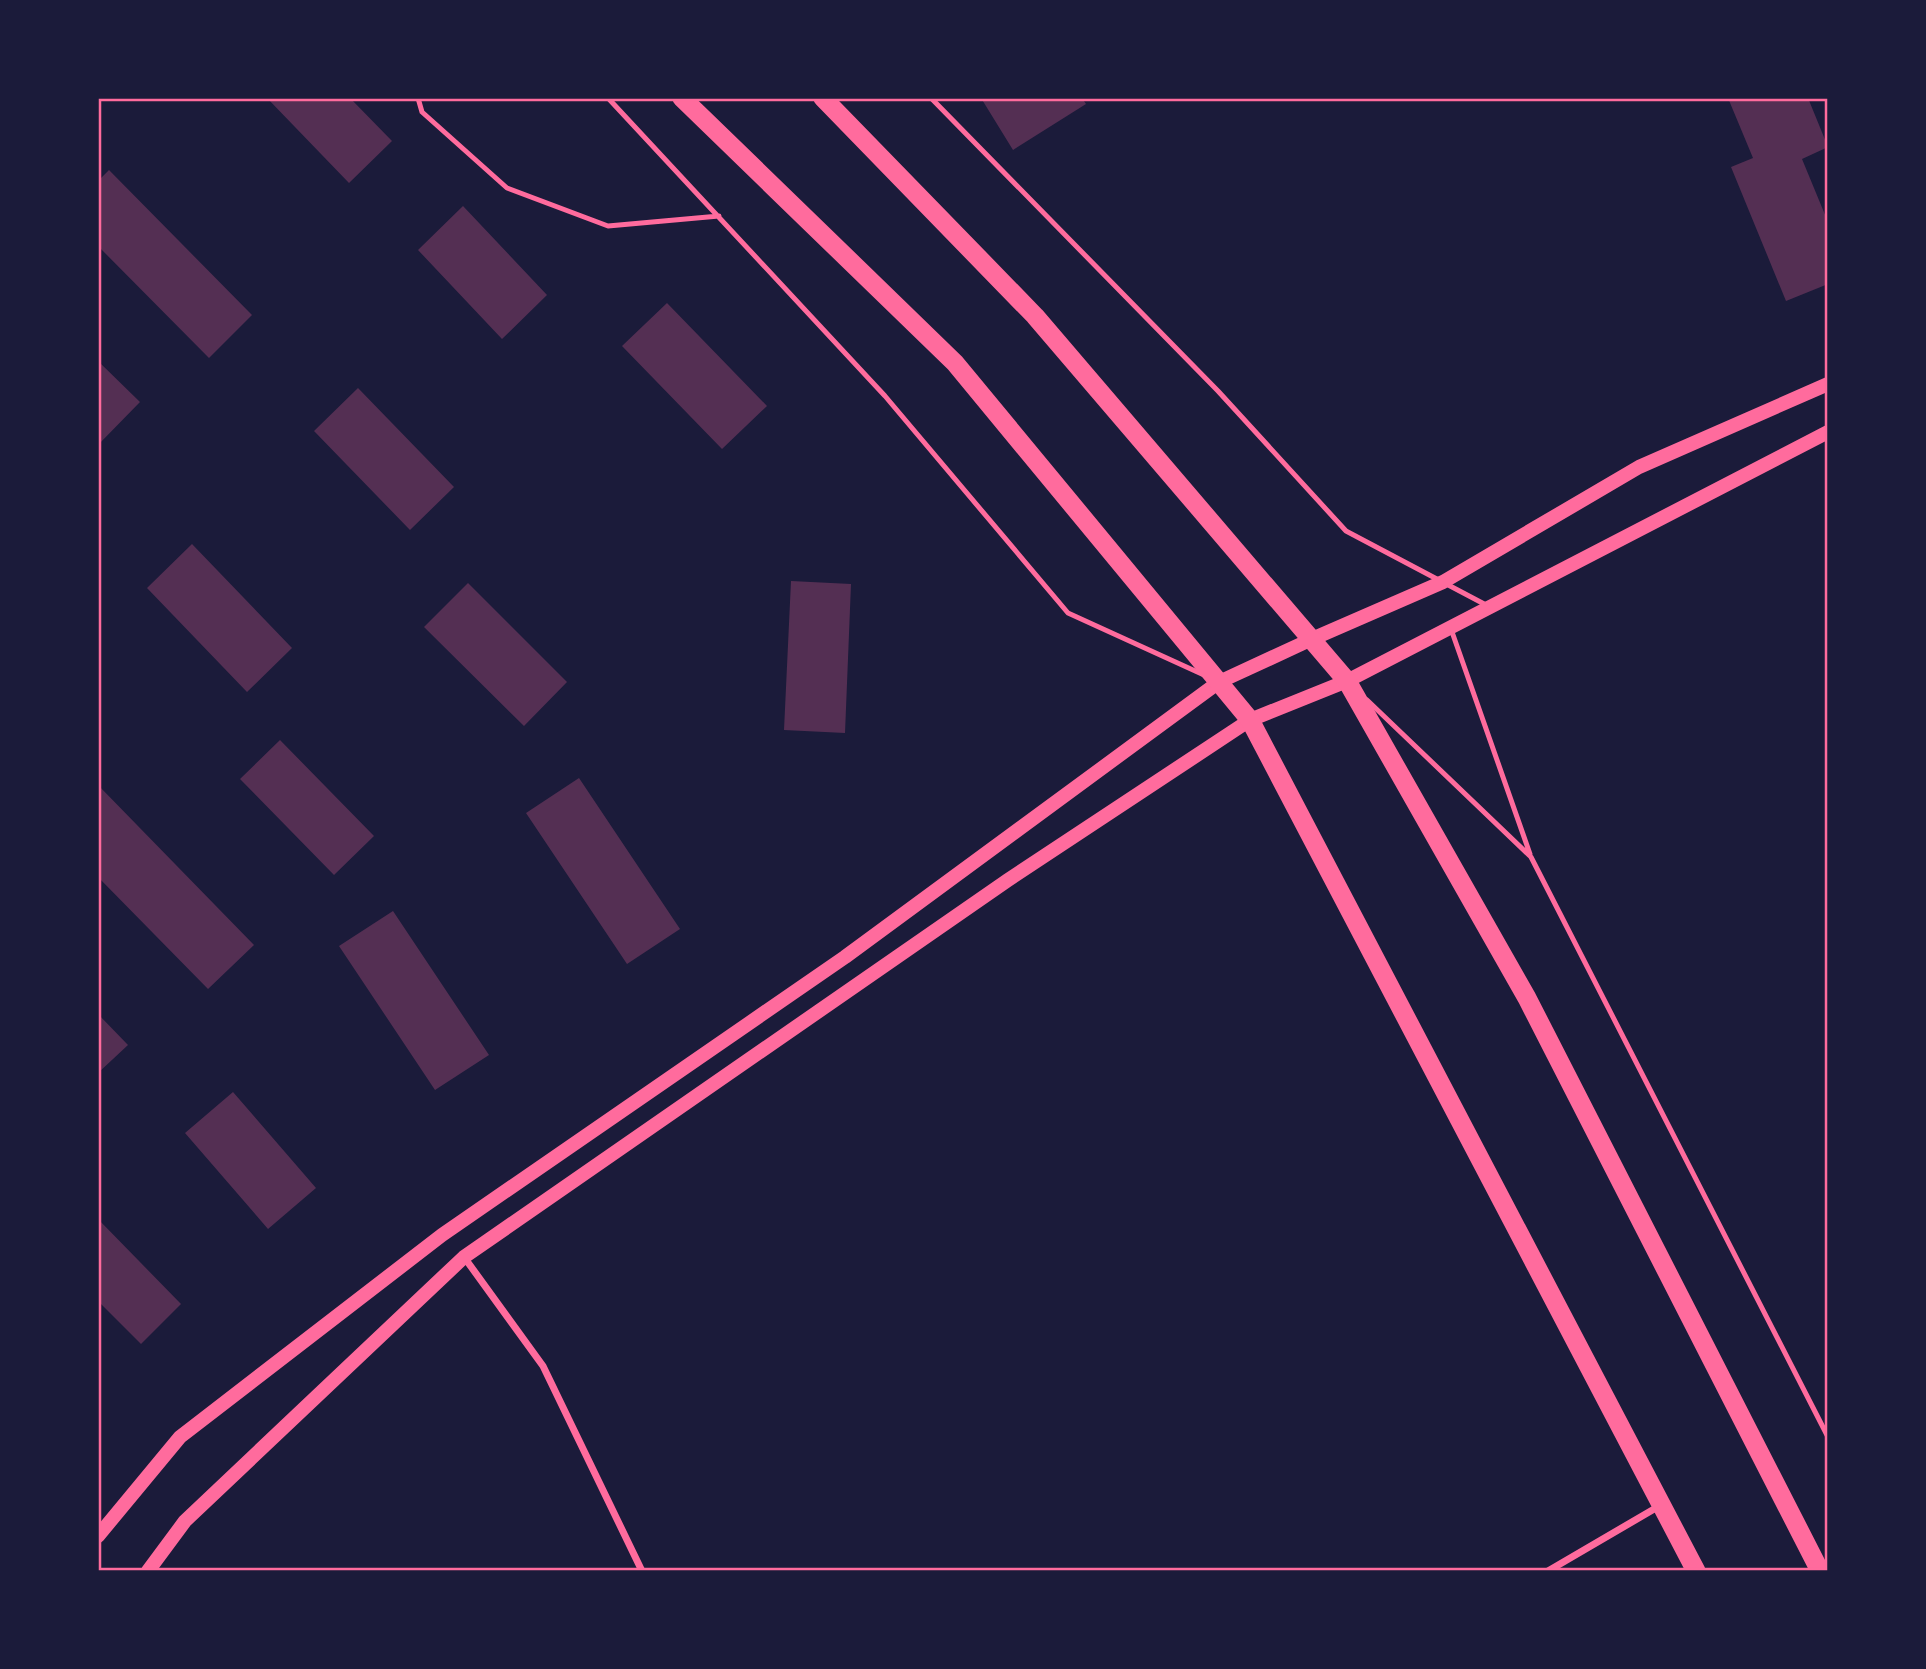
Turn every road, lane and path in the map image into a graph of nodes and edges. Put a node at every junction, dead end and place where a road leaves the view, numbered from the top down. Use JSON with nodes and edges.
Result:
{"nodes":[{"id":1,"x":418,"y":98,"type":"edge"},
{"id":2,"x":608,"y":98,"type":"edge"},
{"id":3,"x":682,"y":98,"type":"edge"},
{"id":4,"x":823,"y":98,"type":"edge"},
{"id":5,"x":930,"y":98,"type":"edge"},
{"id":6,"x":719,"y":216,"type":"junction"},
{"id":7,"x":1828,"y":384,"type":"edge"},
{"id":8,"x":1828,"y":432,"type":"edge"},
{"id":9,"x":1443,"y":582,"type":"junction"},
{"id":10,"x":1491,"y":607,"type":"junction"},
{"id":11,"x":1451,"y":628,"type":"junction"},
{"id":12,"x":1312,"y":639,"type":"junction"},
{"id":13,"x":1347,"y":681,"type":"junction"},
{"id":14,"x":1219,"y":682,"type":"junction"},
{"id":15,"x":1250,"y":720,"type":"junction"},
{"id":16,"x":1531,"y":857,"type":"junction"},
{"id":17,"x":464,"y":1257,"type":"junction"},
{"id":18,"x":1828,"y":1437,"type":"edge"},
{"id":19,"x":1661,"y":1505,"type":"junction"},
{"id":20,"x":98,"y":1536,"type":"edge"},
{"id":21,"x":148,"y":1571,"type":"edge"},
{"id":22,"x":642,"y":1571,"type":"edge"},
{"id":23,"x":1548,"y":1571,"type":"edge"},
{"id":24,"x":1696,"y":1571,"type":"edge"},
{"id":25,"x":1820,"y":1571,"type":"edge"}],
"edges":[{"from":1,"to":6,"type":"lane"},
{"from":2,"to":6,"type":"lane"},
{"from":3,"to":14,"type":"highway"},
{"from":4,"to":12,"type":"highway"},
{"from":5,"to":9,"type":"lane"},
{"from":6,"to":14,"type":"lane"},
{"from":7,"to":9,"type":"main road"},
{"from":8,"to":10,"type":"main road"},
{"from":9,"to":10,"type":"lane"},
{"from":9,"to":12,"type":"main road"},
{"from":10,"to":11,"type":"main road"},
{"from":11,"to":13,"type":"main road"},
{"from":11,"to":16,"type":"lane"},
{"from":12,"to":13,"type":"highway"},
{"from":12,"to":14,"type":"main road"},
{"from":13,"to":15,"type":"main road"},
{"from":13,"to":16,"type":"lane"},
{"from":13,"to":25,"type":"highway"},
{"from":14,"to":15,"type":"highway"},
{"from":14,"to":20,"type":"main road"},
{"from":15,"to":17,"type":"main road"},
{"from":15,"to":19,"type":"highway"},
{"from":16,"to":18,"type":"lane"},
{"from":17,"to":21,"type":"main road"},
{"from":17,"to":22,"type":"street"},
{"from":19,"to":23,"type":"street"},
{"from":19,"to":24,"type":"highway"}]}
